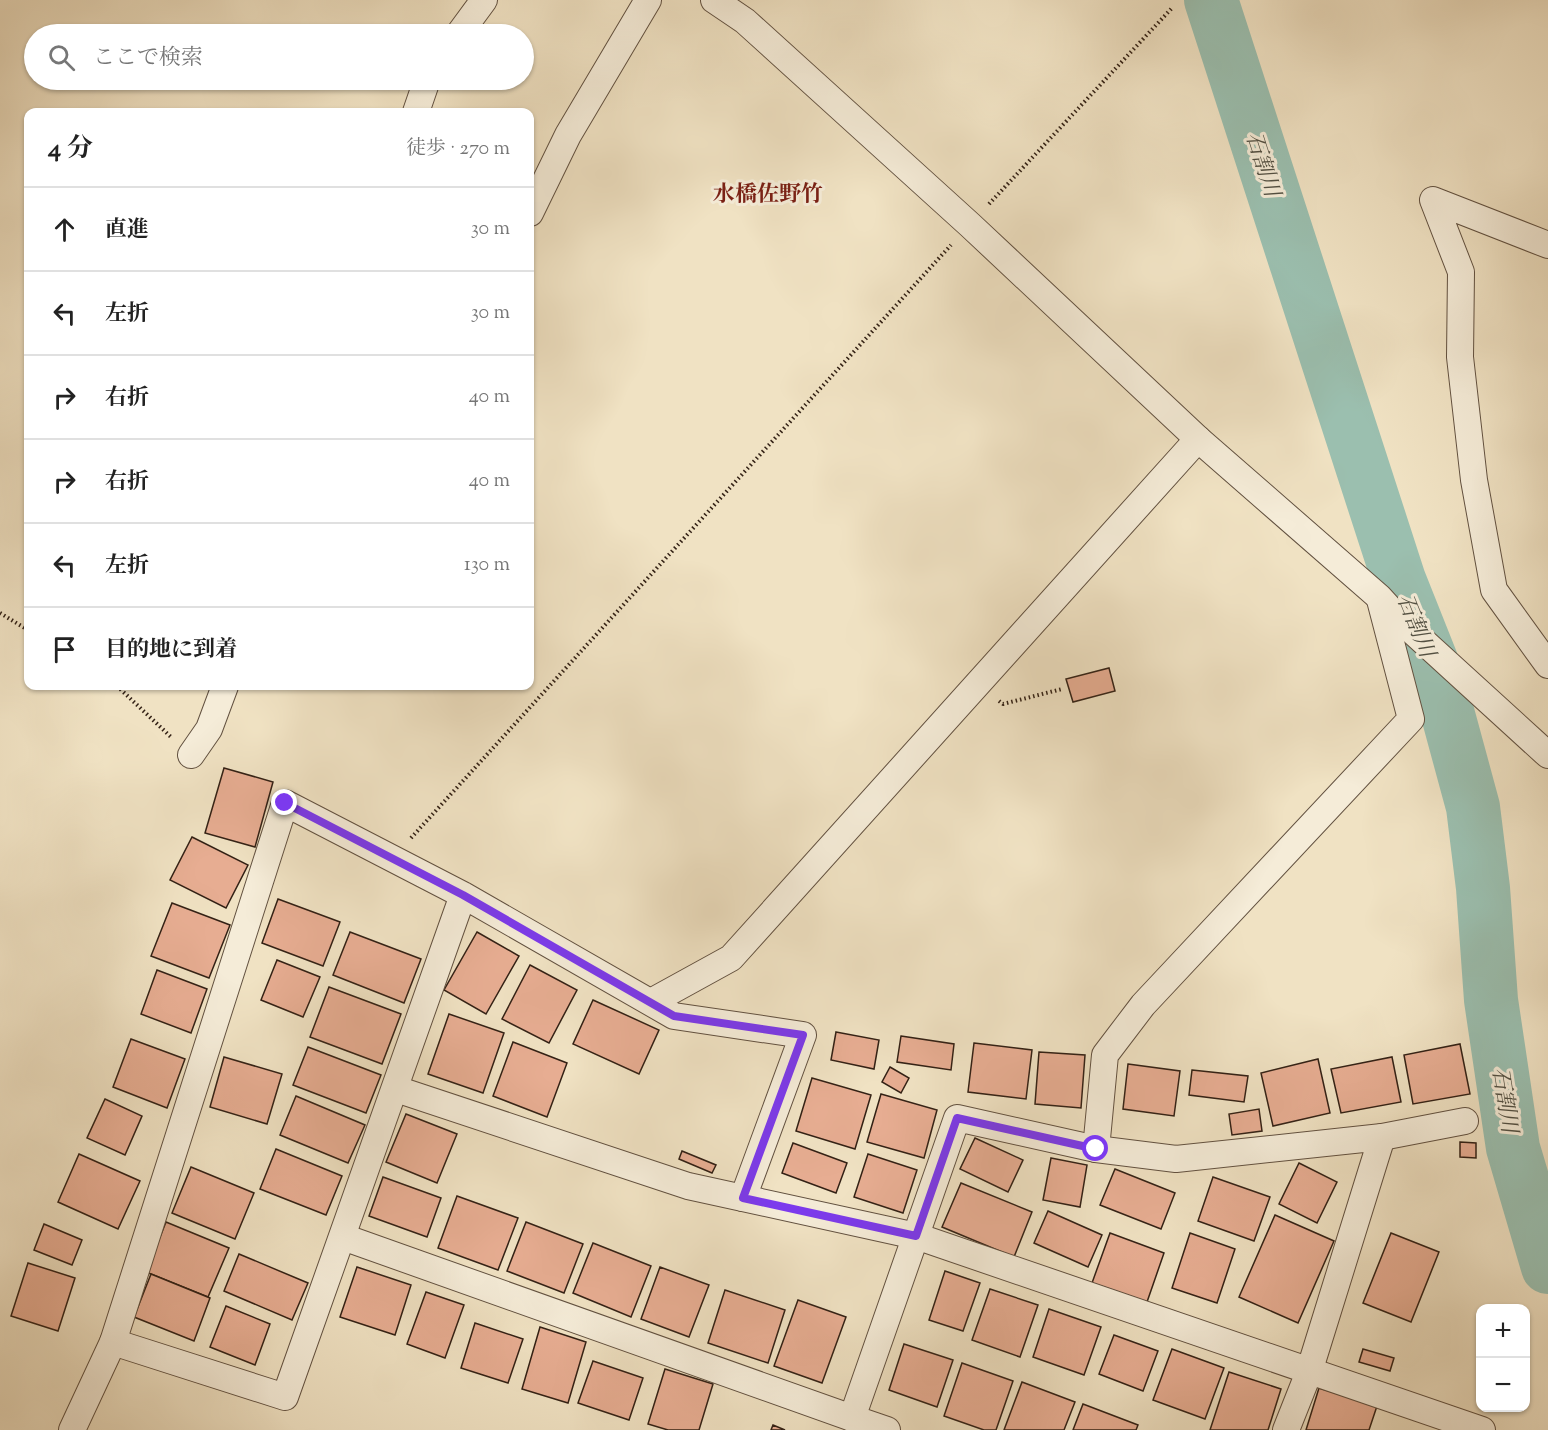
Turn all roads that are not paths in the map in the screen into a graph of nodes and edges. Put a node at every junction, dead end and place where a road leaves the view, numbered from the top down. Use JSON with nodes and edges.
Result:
{"nodes":[{"id":1,"x":484,"y":0,"type":"edge"},
{"id":2,"x":648,"y":0,"type":"edge"},
{"id":3,"x":714,"y":0,"type":"edge"},
{"id":4,"x":466,"y":24,"type":"edge"},
{"id":5,"x":424,"y":90,"type":"edge"},
{"id":6,"x":417,"y":108,"type":"edge"},
{"id":7,"x":534,"y":205,"type":"edge"},
{"id":8,"x":1548,"y":245,"type":"edge"},
{"id":9,"x":1198,"y":439,"type":"junction"},
{"id":10,"x":1379,"y":597,"type":"junction"},
{"id":11,"x":1548,"y":665,"type":"edge"},
{"id":12,"x":224,"y":690,"type":"edge"},
{"id":13,"x":1548,"y":754,"type":"edge"},
{"id":14,"x":191,"y":755,"type":"road end"},
{"id":15,"x":463,"y":895,"type":"junction"},
{"id":16,"x":651,"y":1002,"type":"junction"},
{"id":17,"x":396,"y":1089,"type":"junction"},
{"id":18,"x":1464,"y":1121,"type":"dead end"},
{"id":19,"x":1382,"y":1137,"type":"junction"},
{"id":20,"x":1096,"y":1149,"type":"junction"},
{"id":21,"x":743,"y":1198,"type":"junction"},
{"id":22,"x":916,"y":1236,"type":"junction"},
{"id":23,"x":343,"y":1237,"type":"junction"},
{"id":24,"x":113,"y":1342,"type":"junction"},
{"id":25,"x":1309,"y":1372,"type":"junction"},
{"id":26,"x":852,"y":1418,"type":"junction"},
{"id":27,"x":72,"y":1430,"type":"edge"},
{"id":28,"x":887,"y":1430,"type":"edge"},
{"id":29,"x":1286,"y":1430,"type":"edge"},
{"id":30,"x":1480,"y":1430,"type":"edge"}],
"edges":[{"from":1,"to":4,"type":"street"},
{"from":2,"to":7,"type":"street"},
{"from":3,"to":9,"type":"street"},
{"from":5,"to":6,"type":"street"},
{"from":8,"to":11,"type":"street"},
{"from":9,"to":10,"type":"street"},
{"from":9,"to":16,"type":"street"},
{"from":10,"to":13,"type":"street"},
{"from":10,"to":20,"type":"street"},
{"from":12,"to":14,"type":"street"},
{"from":15,"to":16,"type":"street"},
{"from":15,"to":17,"type":"street"},
{"from":15,"to":24,"type":"street"},
{"from":16,"to":21,"type":"street"},
{"from":17,"to":21,"type":"street"},
{"from":17,"to":23,"type":"street"},
{"from":18,"to":19,"type":"street"},
{"from":19,"to":20,"type":"street"},
{"from":19,"to":25,"type":"street"},
{"from":20,"to":22,"type":"street"},
{"from":21,"to":22,"type":"street"},
{"from":22,"to":25,"type":"street"},
{"from":22,"to":26,"type":"street"},
{"from":23,"to":24,"type":"street"},
{"from":23,"to":26,"type":"street"},
{"from":24,"to":27,"type":"street"},
{"from":25,"to":29,"type":"street"},
{"from":25,"to":30,"type":"street"},
{"from":26,"to":28,"type":"street"}]}
